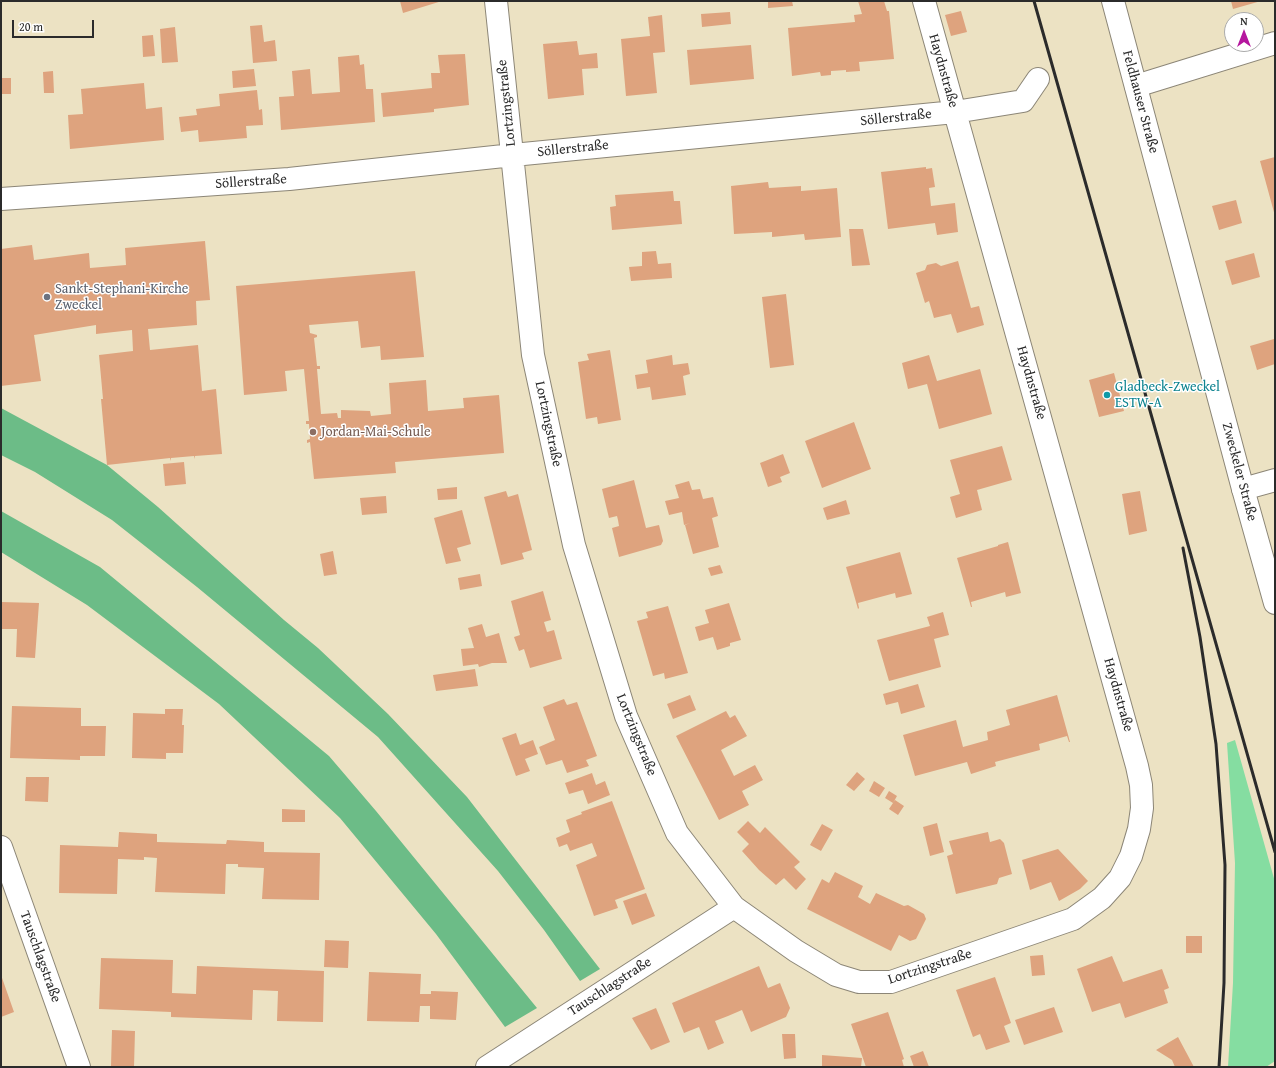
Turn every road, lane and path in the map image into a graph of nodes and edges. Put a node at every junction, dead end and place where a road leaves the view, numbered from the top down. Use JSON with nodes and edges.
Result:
{"nodes":[{"id":1,"x":496,"y":1,"type":"edge"},
{"id":2,"x":924,"y":1,"type":"edge"},
{"id":3,"x":1113,"y":1,"type":"edge"},
{"id":4,"x":1275,"y":43,"type":"edge"},
{"id":5,"x":1038,"y":79,"type":"dead end"},
{"id":6,"x":1136,"y":86,"type":"junction"},
{"id":7,"x":955,"y":112,"type":"junction"},
{"id":8,"x":513,"y":155,"type":"junction"},
{"id":9,"x":1,"y":199,"type":"edge"},
{"id":10,"x":1168,"y":202,"type":"joint"},
{"id":11,"x":1275,"y":480,"type":"edge"},
{"id":12,"x":1243,"y":488,"type":"junction"},
{"id":13,"x":1275,"y":603,"type":"edge"},
{"id":14,"x":1137,"y":766,"type":"joint"},
{"id":15,"x":1,"y":847,"type":"edge"},
{"id":16,"x":734,"y":907,"type":"junction"},
{"id":17,"x":79,"y":1067,"type":"edge"},
{"id":18,"x":487,"y":1067,"type":"edge"}],
"edges":[{"from":1,"to":8,"type":"street","name":"Lortzingstraße"},
{"from":2,"to":7,"type":"street","name":"Haydnstraße"},
{"from":3,"to":6,"type":"street","name":"Feldhauser Straße"},
{"from":4,"to":6,"type":"street"},
{"from":5,"to":7,"type":"street","name":"Söllerstraße"},
{"from":6,"to":10,"type":"street","name":"Feldhauser Straße"},
{"from":7,"to":8,"type":"street","name":"Söllerstraße"},
{"from":7,"to":14,"type":"street","name":"Haydnstraße"},
{"from":8,"to":9,"type":"street","name":"Söllerstraße"},
{"from":8,"to":16,"type":"street","name":"Lortzingstraße"},
{"from":10,"to":12,"type":"street","name":"Zweckeler Straße"},
{"from":11,"to":12,"type":"street"},
{"from":12,"to":13,"type":"street","name":"Zweckeler Straße"},
{"from":14,"to":16,"type":"street","name":"Lortzingstraße"},
{"from":15,"to":17,"type":"street","name":"Tauschlagstraße"},
{"from":16,"to":18,"type":"street","name":"Tauschlagstraße"}]}
